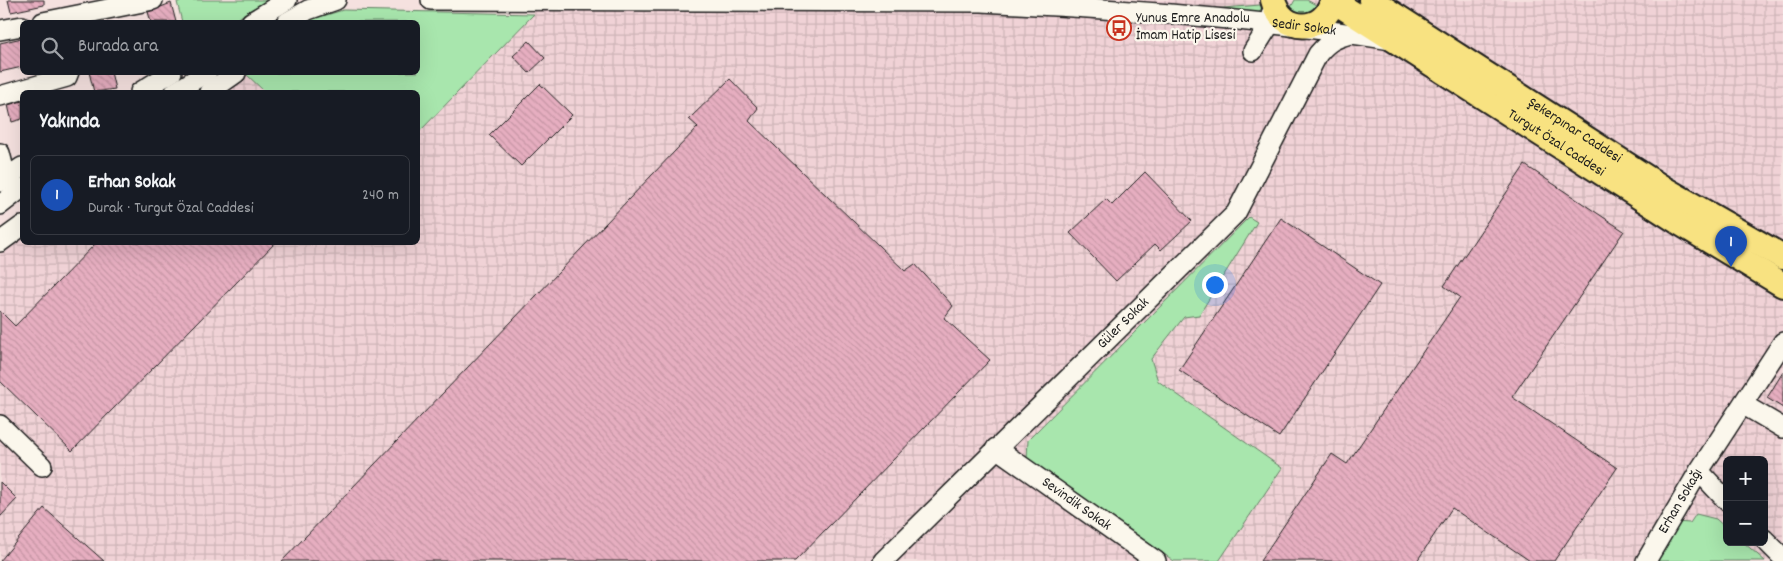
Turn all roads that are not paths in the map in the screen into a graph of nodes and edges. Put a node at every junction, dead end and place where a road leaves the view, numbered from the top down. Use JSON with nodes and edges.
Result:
{"nodes":[{"id":1,"x":153,"y":0,"type":"edge"},
{"id":2,"x":287,"y":0,"type":"edge"},
{"id":3,"x":336,"y":0,"type":"edge"},
{"id":4,"x":431,"y":0,"type":"edge"},
{"id":5,"x":1273,"y":0,"type":"edge"},
{"id":6,"x":1372,"y":0,"type":"edge"},
{"id":7,"x":1332,"y":2,"type":"edge"},
{"id":8,"x":307,"y":5,"type":"edge"},
{"id":9,"x":64,"y":20,"type":"edge"},
{"id":10,"x":254,"y":20,"type":"edge"},
{"id":11,"x":289,"y":20,"type":"edge"},
{"id":12,"x":1270,"y":24,"type":"junction"},
{"id":13,"x":20,"y":26,"type":"edge"},
{"id":14,"x":1301,"y":26,"type":"junction"},
{"id":15,"x":0,"y":30,"type":"edge"},
{"id":16,"x":1325,"y":30,"type":"junction"},
{"id":17,"x":1352,"y":34,"type":"junction"},
{"id":18,"x":1397,"y":41,"type":"junction"},
{"id":19,"x":1253,"y":51,"type":"dead end"},
{"id":20,"x":1318,"y":54,"type":"junction"},
{"id":21,"x":68,"y":75,"type":"edge"},
{"id":22,"x":167,"y":75,"type":"edge"},
{"id":23,"x":202,"y":75,"type":"edge"},
{"id":24,"x":233,"y":75,"type":"edge"},
{"id":25,"x":20,"y":90,"type":"edge"},
{"id":26,"x":21,"y":90,"type":"edge"},
{"id":27,"x":143,"y":90,"type":"edge"},
{"id":28,"x":178,"y":90,"type":"edge"},
{"id":29,"x":211,"y":90,"type":"edge"},
{"id":30,"x":0,"y":96,"type":"edge"},
{"id":31,"x":0,"y":153,"type":"edge"},
{"id":32,"x":20,"y":168,"type":"edge"},
{"id":33,"x":3,"y":179,"type":"edge"},
{"id":34,"x":20,"y":190,"type":"edge"},
{"id":35,"x":0,"y":205,"type":"edge"},
{"id":36,"x":20,"y":227,"type":"edge"},
{"id":37,"x":0,"y":242,"type":"edge"},
{"id":38,"x":1783,"y":257,"type":"edge"},
{"id":39,"x":1783,"y":285,"type":"edge"},
{"id":40,"x":1783,"y":342,"type":"edge"},
{"id":41,"x":1744,"y":405,"type":"junction"},
{"id":42,"x":0,"y":425,"type":"edge"},
{"id":43,"x":1783,"y":428,"type":"edge"},
{"id":44,"x":996,"y":448,"type":"junction"},
{"id":45,"x":42,"y":466,"type":"dead end"},
{"id":46,"x":1698,"y":472,"type":"junction"},
{"id":47,"x":1723,"y":496,"type":"edge"},
{"id":48,"x":1768,"y":543,"type":"edge"},
{"id":49,"x":1783,"y":558,"type":"edge"},
{"id":50,"x":882,"y":561,"type":"edge"},
{"id":51,"x":1156,"y":561,"type":"edge"},
{"id":52,"x":1646,"y":561,"type":"edge"}],
"edges":[{"from":1,"to":9,"type":"street"},
{"from":2,"to":10,"type":"street"},
{"from":3,"to":8,"type":"street"},
{"from":4,"to":12,"type":"street","name":"Sedir Sokak"},
{"from":5,"to":12,"type":"street"},
{"from":5,"to":14,"type":"main road"},
{"from":6,"to":38,"type":"main road","name":"Şekerpınar Caddesi"},
{"from":7,"to":14,"type":"main road"},
{"from":7,"to":16,"type":"street"},
{"from":7,"to":18,"type":"main road","name":"Turgut Özal Caddesi"},
{"from":8,"to":11,"type":"street"},
{"from":12,"to":14,"type":"street","name":"Sedir Sokak"},
{"from":12,"to":19,"type":"street"},
{"from":13,"to":15,"type":"street"},
{"from":14,"to":16,"type":"street","name":"Sedir Sokak"},
{"from":14,"to":20,"type":"street"},
{"from":16,"to":17,"type":"street","name":"Sedir Sokak"},
{"from":16,"to":20,"type":"street"},
{"from":17,"to":18,"type":"street","name":"Sedir Sokak"},
{"from":17,"to":20,"type":"street"},
{"from":18,"to":39,"type":"main road","name":"Turgut Özal Caddesi"},
{"from":20,"to":44,"type":"street","name":"Güler Sokak"},
{"from":21,"to":26,"type":"street"},
{"from":22,"to":27,"type":"street"},
{"from":23,"to":28,"type":"street"},
{"from":24,"to":29,"type":"street"},
{"from":25,"to":30,"type":"street"},
{"from":31,"to":33,"type":"street"},
{"from":32,"to":33,"type":"street"},
{"from":34,"to":35,"type":"street"},
{"from":36,"to":37,"type":"street"},
{"from":40,"to":41,"type":"street","name":"Erhan Sokağı"},
{"from":41,"to":43,"type":"street"},
{"from":41,"to":46,"type":"street","name":"Erhan Sokağı"},
{"from":42,"to":45,"type":"street"},
{"from":44,"to":50,"type":"street","name":"Güler Sokak"},
{"from":44,"to":51,"type":"street","name":"Sevindik Sokak"},
{"from":46,"to":47,"type":"street"},
{"from":46,"to":52,"type":"street","name":"Erhan Sokağı"},
{"from":48,"to":49,"type":"street"}]}
